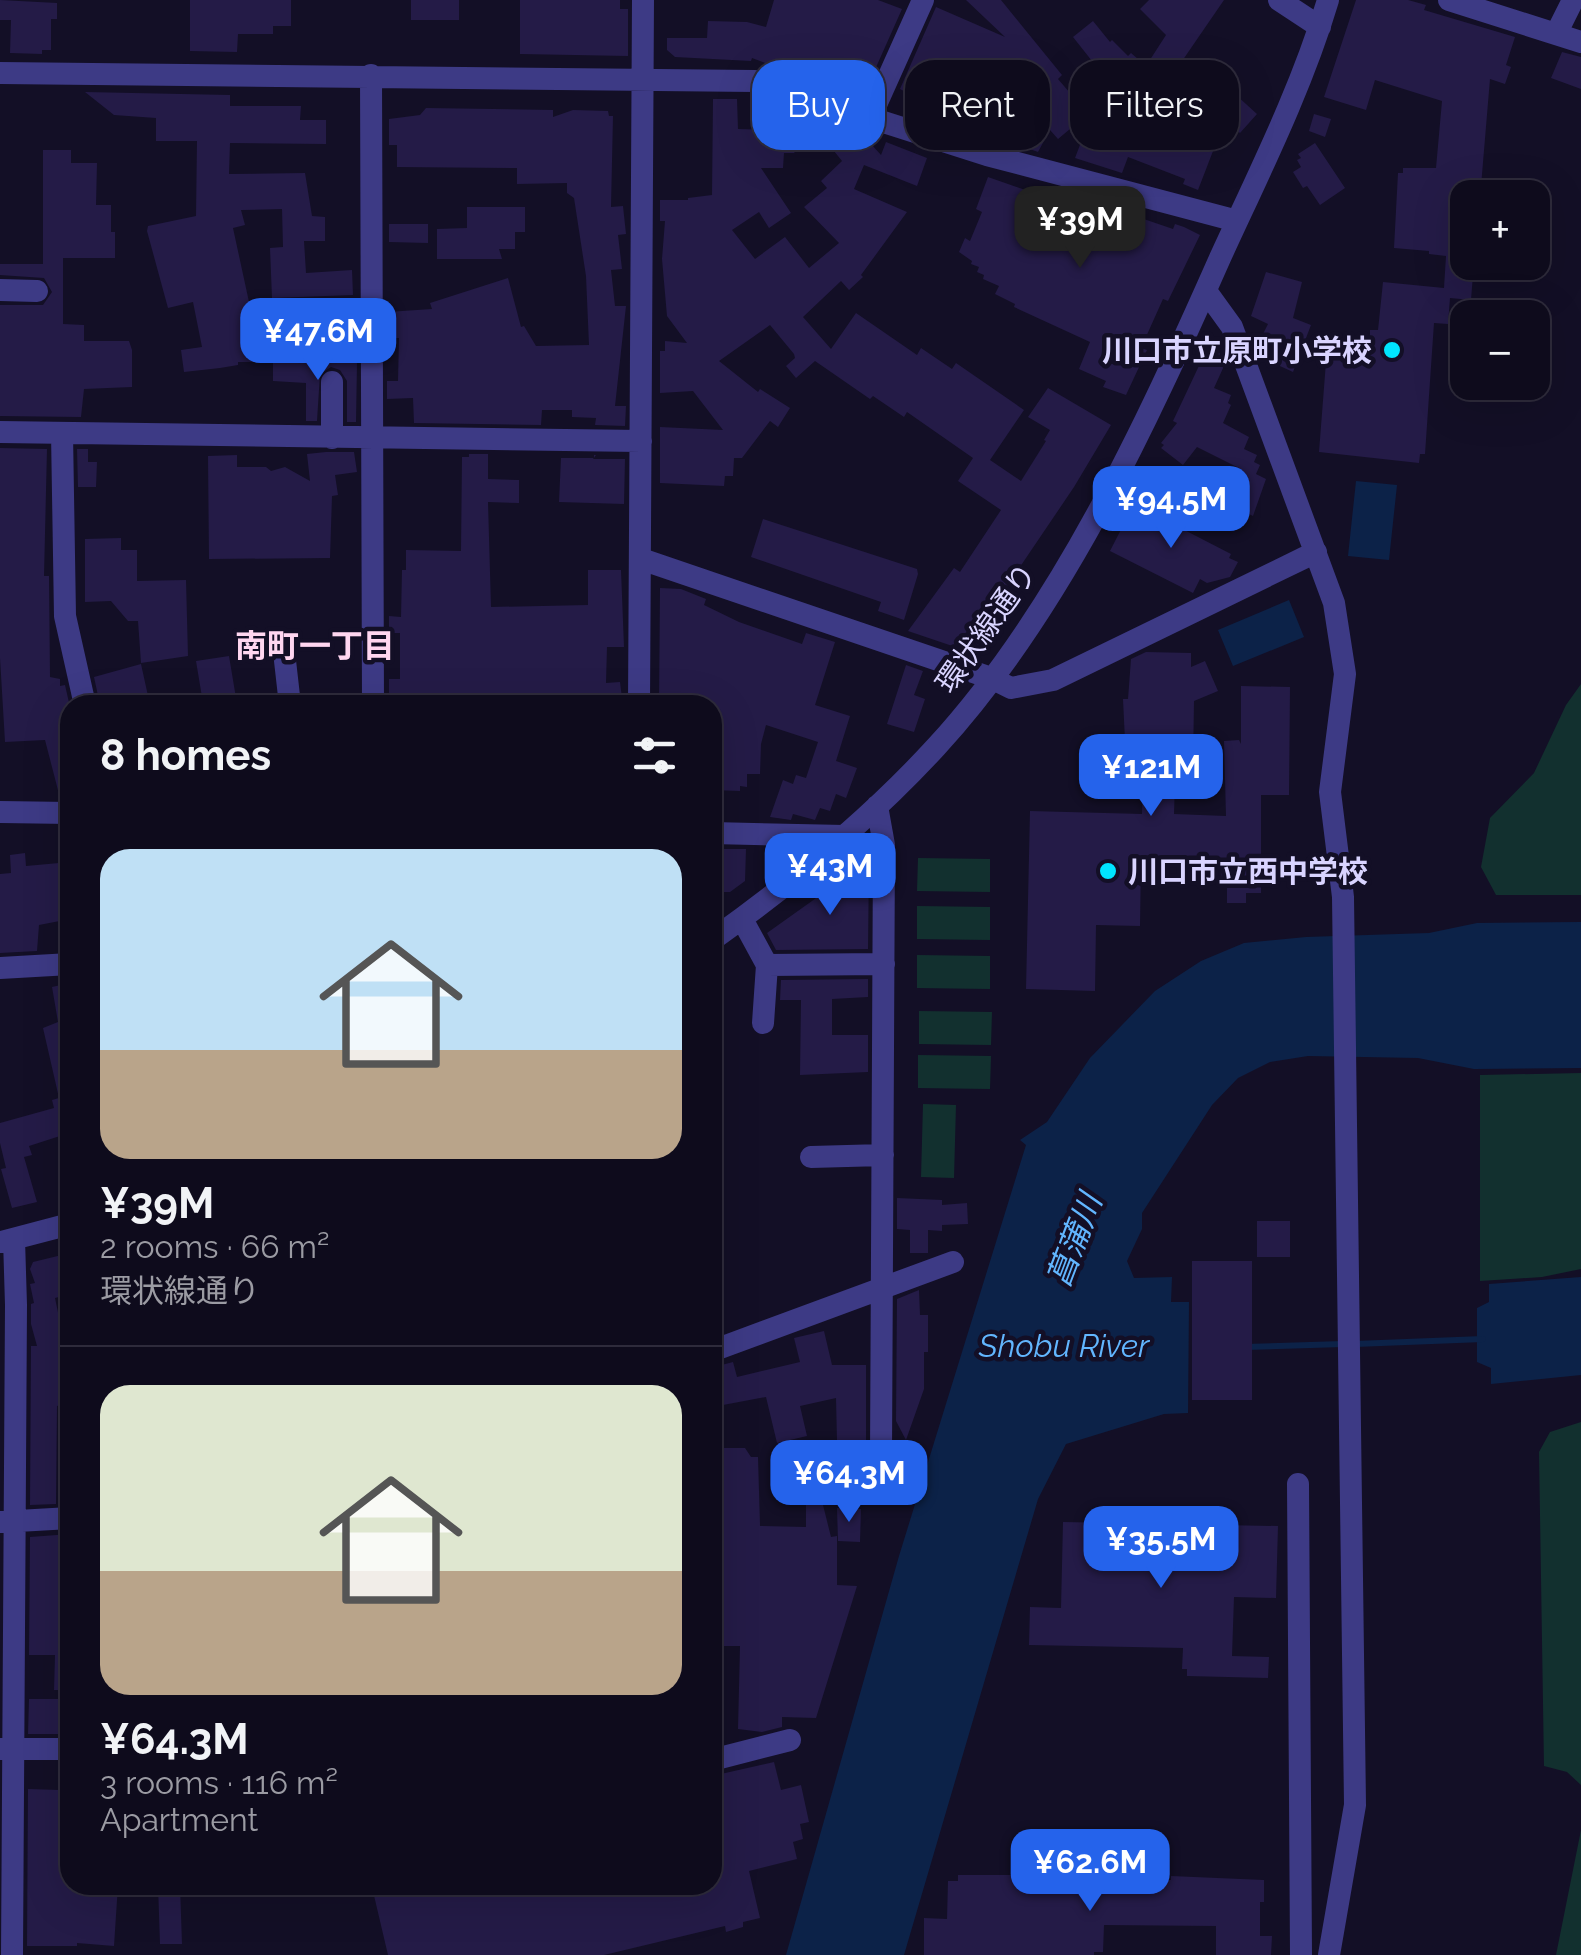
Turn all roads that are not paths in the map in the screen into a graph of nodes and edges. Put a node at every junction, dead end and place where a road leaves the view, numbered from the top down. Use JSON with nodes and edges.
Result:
{"nodes":[{"id":1,"x":644,"y":0,"type":"edge"},
{"id":2,"x":923,"y":0,"type":"edge"},
{"id":3,"x":1279,"y":0,"type":"edge"},
{"id":4,"x":1328,"y":0,"type":"edge"},
{"id":5,"x":1449,"y":0,"type":"edge"},
{"id":6,"x":1573,"y":0,"type":"edge"},
{"id":7,"x":1320,"y":27,"type":"junction"},
{"id":8,"x":1556,"y":34,"type":"junction"},
{"id":9,"x":1581,"y":42,"type":"edge"},
{"id":10,"x":0,"y":73,"type":"edge"},
{"id":11,"x":371,"y":75,"type":"junction"},
{"id":12,"x":643,"y":78,"type":"junction"},
{"id":13,"x":752,"y":81,"type":"edge"},
{"id":14,"x":885,"y":85,"type":"edge"},
{"id":15,"x":885,"y":121,"type":"edge"},
{"id":16,"x":1237,"y":221,"type":"junction"},
{"id":17,"x":0,"y":290,"type":"edge"},
{"id":18,"x":37,"y":291,"type":"dead end"},
{"id":19,"x":1206,"y":291,"type":"junction"},
{"id":20,"x":372,"y":309,"type":"junction"},
{"id":21,"x":269,"y":313,"type":"dead end"},
{"id":22,"x":332,"y":382,"type":"dead end"},
{"id":23,"x":0,"y":432,"type":"edge"},
{"id":24,"x":62,"y":433,"type":"junction"},
{"id":25,"x":332,"y":438,"type":"junction"},
{"id":26,"x":373,"y":438,"type":"junction"},
{"id":27,"x":640,"y":440,"type":"junction"},
{"id":28,"x":1316,"y":552,"type":"junction"},
{"id":29,"x":641,"y":560,"type":"junction"},
{"id":30,"x":256,"y":640,"type":"dead end"},
{"id":31,"x":991,"y":678,"type":"junction"},
{"id":32,"x":84,"y":695,"type":"edge"},
{"id":33,"x":289,"y":695,"type":"edge"},
{"id":34,"x":373,"y":695,"type":"edge"},
{"id":35,"x":639,"y":695,"type":"edge"},
{"id":36,"x":877,"y":806,"type":"junction"},
{"id":37,"x":0,"y":812,"type":"edge"},
{"id":38,"x":60,"y":812,"type":"edge"},
{"id":39,"x":722,"y":833,"type":"edge"},
{"id":40,"x":845,"y":836,"type":"junction"},
{"id":41,"x":742,"y":919,"type":"junction"},
{"id":42,"x":722,"y":933,"type":"edge"},
{"id":43,"x":884,"y":964,"type":"junction"},
{"id":44,"x":60,"y":965,"type":"edge"},
{"id":45,"x":767,"y":965,"type":"junction"},
{"id":46,"x":0,"y":968,"type":"edge"},
{"id":47,"x":763,"y":1023,"type":"dead end"},
{"id":48,"x":883,"y":1155,"type":"junction"},
{"id":49,"x":811,"y":1157,"type":"dead end"},
{"id":50,"x":60,"y":1227,"type":"edge"},
{"id":51,"x":7,"y":1241,"type":"edge"},
{"id":52,"x":954,"y":1262,"type":"dead end"},
{"id":53,"x":883,"y":1286,"type":"junction"},
{"id":54,"x":722,"y":1347,"type":"edge"},
{"id":55,"x":882,"y":1456,"type":"dead end"},
{"id":56,"x":1298,"y":1484,"type":"dead end"},
{"id":57,"x":60,"y":1518,"type":"edge"},
{"id":58,"x":7,"y":1521,"type":"edge"},
{"id":59,"x":790,"y":1740,"type":"dead end"},
{"id":60,"x":7,"y":1749,"type":"edge"},
{"id":61,"x":60,"y":1749,"type":"edge"},
{"id":62,"x":722,"y":1757,"type":"edge"},
{"id":63,"x":8,"y":1952,"type":"edge"},
{"id":64,"x":1300,"y":1955,"type":"edge"},
{"id":65,"x":1329,"y":1955,"type":"edge"}],
"edges":[{"from":1,"to":12,"type":"street"},
{"from":2,"to":14,"type":"street"},
{"from":3,"to":7,"type":"street"},
{"from":4,"to":7,"type":"street","name":"環状線通り"},
{"from":5,"to":8,"type":"street"},
{"from":6,"to":8,"type":"street"},
{"from":7,"to":16,"type":"street","name":"環状線通り"},
{"from":8,"to":9,"type":"street"},
{"from":10,"to":11,"type":"street"},
{"from":11,"to":12,"type":"street"},
{"from":11,"to":20,"type":"street"},
{"from":12,"to":13,"type":"street"},
{"from":12,"to":27,"type":"street"},
{"from":15,"to":16,"type":"street"},
{"from":16,"to":19,"type":"street","name":"環状線通り"},
{"from":17,"to":18,"type":"street"},
{"from":19,"to":28,"type":"street"},
{"from":19,"to":31,"type":"street","name":"環状線通り"},
{"from":20,"to":21,"type":"street"},
{"from":20,"to":26,"type":"street"},
{"from":22,"to":25,"type":"street"},
{"from":23,"to":24,"type":"street"},
{"from":24,"to":25,"type":"street"},
{"from":24,"to":32,"type":"street"},
{"from":25,"to":26,"type":"street"},
{"from":26,"to":27,"type":"street"},
{"from":26,"to":34,"type":"street"},
{"from":27,"to":29,"type":"street"},
{"from":28,"to":31,"type":"street"},
{"from":28,"to":65,"type":"street"},
{"from":29,"to":31,"type":"street"},
{"from":29,"to":35,"type":"street"},
{"from":30,"to":33,"type":"street"},
{"from":31,"to":36,"type":"street","name":"環状線通り"},
{"from":36,"to":40,"type":"street","name":"環状線通り"},
{"from":36,"to":43,"type":"street"},
{"from":37,"to":38,"type":"street"},
{"from":39,"to":40,"type":"street"},
{"from":40,"to":41,"type":"street","name":"環状線通り"},
{"from":41,"to":42,"type":"street","name":"環状線通り"},
{"from":41,"to":45,"type":"street"},
{"from":43,"to":45,"type":"street"},
{"from":43,"to":48,"type":"street"},
{"from":44,"to":46,"type":"street"},
{"from":45,"to":47,"type":"street"},
{"from":48,"to":49,"type":"street"},
{"from":48,"to":53,"type":"street"},
{"from":50,"to":51,"type":"street"},
{"from":51,"to":58,"type":"street"},
{"from":52,"to":53,"type":"street"},
{"from":53,"to":54,"type":"street"},
{"from":53,"to":55,"type":"street"},
{"from":56,"to":64,"type":"street"},
{"from":57,"to":58,"type":"street"},
{"from":58,"to":60,"type":"street"},
{"from":59,"to":62,"type":"street"},
{"from":60,"to":61,"type":"street"},
{"from":60,"to":63,"type":"street"}]}
